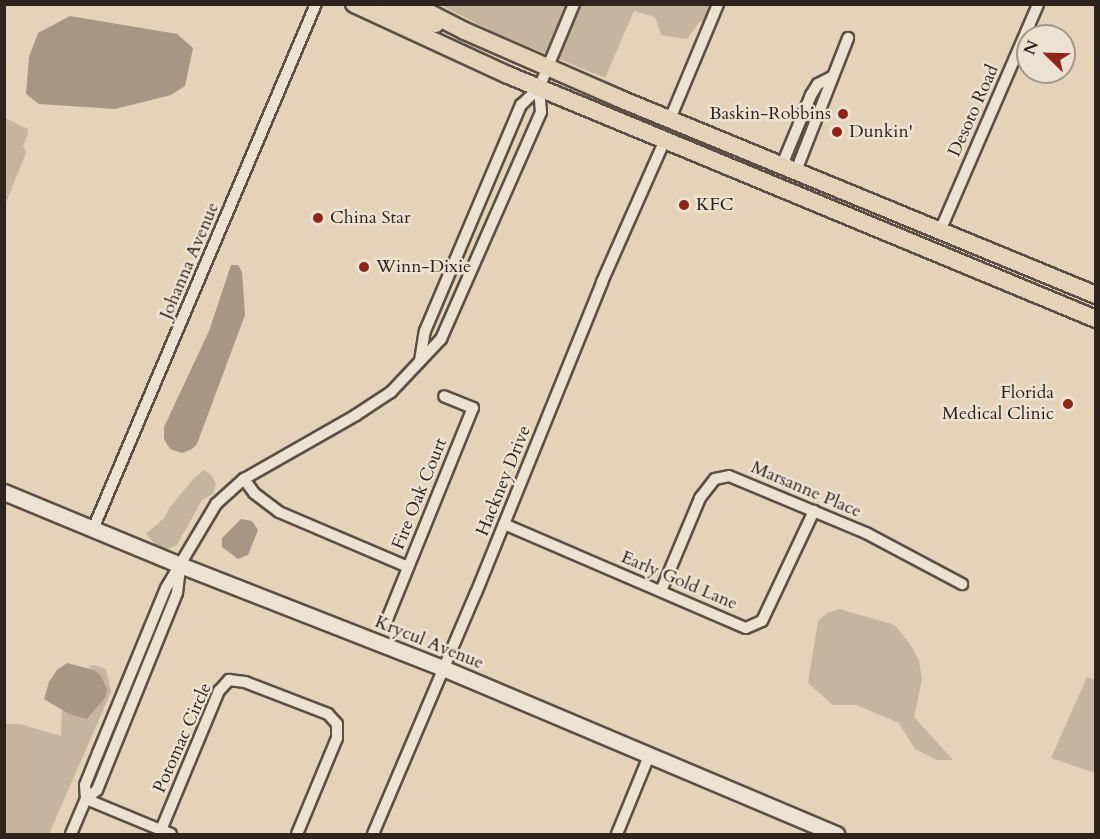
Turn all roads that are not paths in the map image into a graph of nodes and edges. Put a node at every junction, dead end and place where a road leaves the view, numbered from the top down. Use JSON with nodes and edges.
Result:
{"nodes":[{"id":1,"x":316,"y":4,"type":"edge"},
{"id":2,"x":354,"y":4,"type":"edge"},
{"id":3,"x":385,"y":4,"type":"edge"},
{"id":4,"x":412,"y":4,"type":"edge"},
{"id":5,"x":574,"y":4,"type":"edge"},
{"id":6,"x":718,"y":4,"type":"edge"},
{"id":7,"x":1038,"y":4,"type":"edge"},
{"id":8,"x":465,"y":31,"type":"junction"},
{"id":9,"x":848,"y":38,"type":"dead end"},
{"id":10,"x":548,"y":68,"type":"junction"},
{"id":11,"x":539,"y":88,"type":"junction"},
{"id":12,"x":670,"y":119,"type":"junction"},
{"id":13,"x":665,"y":140,"type":"junction"},
{"id":14,"x":684,"y":148,"type":"junction"},
{"id":15,"x":789,"y":168,"type":"junction"},
{"id":16,"x":784,"y":189,"type":"junction"},
{"id":17,"x":811,"y":201,"type":"junction"},
{"id":18,"x":871,"y":202,"type":"junction"},
{"id":19,"x":940,"y":231,"type":"junction"},
{"id":20,"x":945,"y":256,"type":"junction"},
{"id":21,"x":1054,"y":279,"type":"junction"},
{"id":22,"x":1095,"y":295,"type":"edge"},
{"id":23,"x":1095,"y":319,"type":"edge"},
{"id":24,"x":420,"y":361,"type":"junction"},
{"id":25,"x":444,"y":396,"type":"dead end"},
{"id":26,"x":244,"y":479,"type":"junction"},
{"id":27,"x":4,"y":492,"type":"edge"},
{"id":28,"x":814,"y":511,"type":"junction"},
{"id":29,"x":504,"y":524,"type":"junction"},
{"id":30,"x":93,"y":529,"type":"junction"},
{"id":31,"x":180,"y":566,"type":"junction"},
{"id":32,"x":408,"y":567,"type":"junction"},
{"id":33,"x":962,"y":584,"type":"dead end"},
{"id":34,"x":661,"y":591,"type":"junction"},
{"id":35,"x":386,"y":622,"type":"dead end"},
{"id":36,"x":443,"y":668,"type":"junction"},
{"id":37,"x":649,"y":756,"type":"junction"},
{"id":38,"x":86,"y":799,"type":"junction"},
{"id":39,"x":164,"y":833,"type":"edge"},
{"id":40,"x":71,"y":834,"type":"edge"},
{"id":41,"x":297,"y":834,"type":"edge"},
{"id":42,"x":373,"y":834,"type":"edge"},
{"id":43,"x":617,"y":834,"type":"edge"},
{"id":44,"x":836,"y":834,"type":"edge"}],
"edges":[{"from":1,"to":30,"type":"street","name":"Johanna Avenue"},
{"from":2,"to":11,"type":"main road"},
{"from":3,"to":8,"type":"main road"},
{"from":4,"to":8,"type":"main road"},
{"from":5,"to":10,"type":"street"},
{"from":6,"to":12,"type":"street"},
{"from":7,"to":19,"type":"street","name":"Desoto Road"},
{"from":8,"to":10,"type":"main road"},
{"from":9,"to":15,"type":"street"},
{"from":10,"to":11,"type":"street"},
{"from":10,"to":12,"type":"main road"},
{"from":11,"to":13,"type":"main road"},
{"from":11,"to":24,"type":"street"},
{"from":11,"to":24,"type":"street"},
{"from":12,"to":15,"type":"main road"},
{"from":13,"to":14,"type":"main road"},
{"from":13,"to":29,"type":"street","name":"Hackney Drive"},
{"from":14,"to":15,"type":"main road"},
{"from":14,"to":16,"type":"main road"},
{"from":15,"to":18,"type":"main road"},
{"from":16,"to":17,"type":"main road"},
{"from":16,"to":18,"type":"main road"},
{"from":17,"to":19,"type":"main road"},
{"from":17,"to":20,"type":"main road"},
{"from":18,"to":19,"type":"main road"},
{"from":19,"to":21,"type":"main road"},
{"from":20,"to":21,"type":"main road"},
{"from":20,"to":23,"type":"main road"},
{"from":21,"to":22,"type":"main road"},
{"from":24,"to":26,"type":"street"},
{"from":25,"to":32,"type":"street","name":"Fire Oak Court"},
{"from":26,"to":31,"type":"street"},
{"from":26,"to":32,"type":"street"},
{"from":27,"to":30,"type":"street","name":"Krycul Avenue"},
{"from":28,"to":33,"type":"street","name":"Marsanne Place"},
{"from":28,"to":34,"type":"street","name":"Marsanne Place"},
{"from":28,"to":34,"type":"street","name":"Early Gold Lane"},
{"from":29,"to":34,"type":"street","name":"Early Gold Lane"},
{"from":29,"to":36,"type":"street","name":"Hackney Drive"},
{"from":30,"to":31,"type":"street","name":"Krycul Avenue"},
{"from":31,"to":36,"type":"street","name":"Krycul Avenue"},
{"from":31,"to":38,"type":"street"},
{"from":32,"to":35,"type":"street","name":"Fire Oak Court"},
{"from":36,"to":37,"type":"street","name":"Krycul Avenue"},
{"from":36,"to":42,"type":"street","name":"Hackney Drive"},
{"from":37,"to":43,"type":"street"},
{"from":37,"to":44,"type":"street","name":"Krycul Avenue"},
{"from":38,"to":39,"type":"street","name":"Potomac Circle"},
{"from":38,"to":40,"type":"street"},
{"from":39,"to":41,"type":"street","name":"Potomac Circle"}]}
